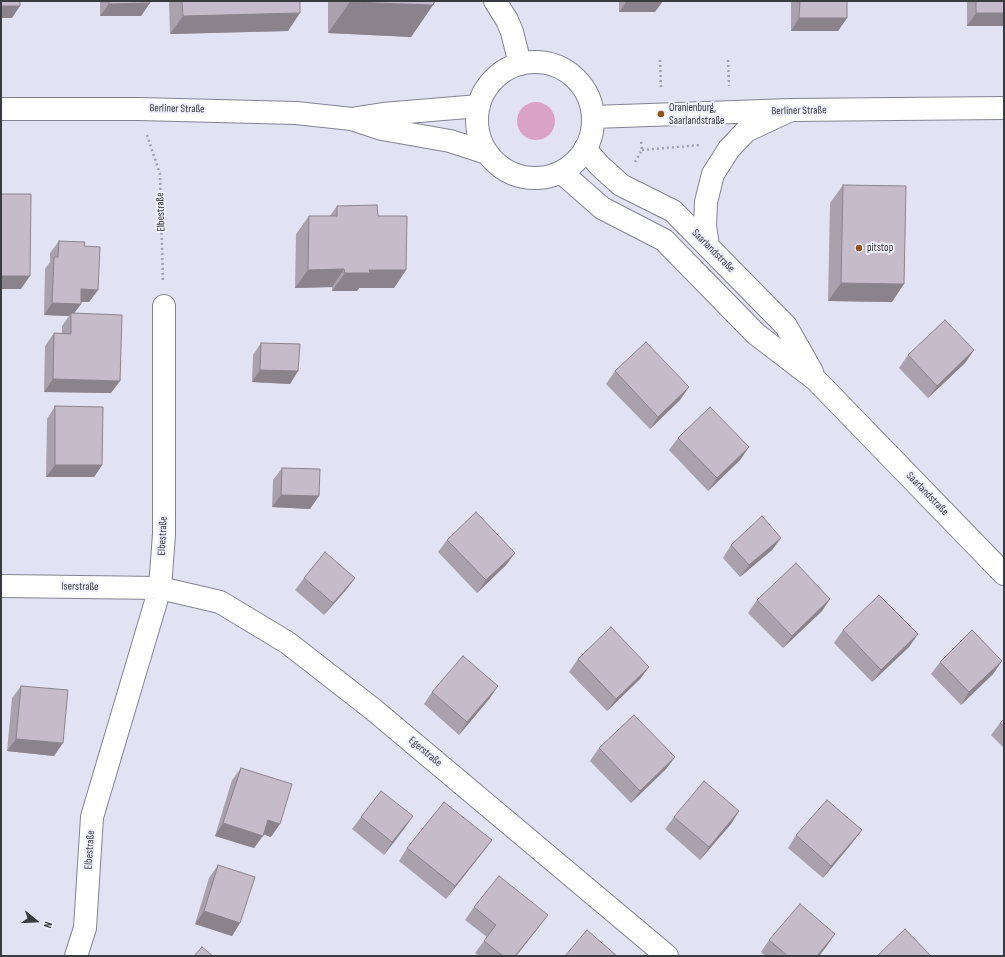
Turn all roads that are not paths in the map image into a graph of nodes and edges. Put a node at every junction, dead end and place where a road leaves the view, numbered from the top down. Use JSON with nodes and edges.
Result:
{"nodes":[{"id":1,"x":495,"y":1,"type":"edge"},
{"id":2,"x":520,"y":64,"type":"junction"},
{"id":3,"x":479,"y":106,"type":"junction"},
{"id":4,"x":1004,"y":108,"type":"edge"},
{"id":5,"x":1,"y":109,"type":"edge"},
{"id":6,"x":791,"y":110,"type":"junction"},
{"id":7,"x":593,"y":117,"type":"junction"},
{"id":8,"x":352,"y":119,"type":"junction"},
{"id":9,"x":585,"y":149,"type":"junction"},
{"id":10,"x":487,"y":153,"type":"junction"},
{"id":11,"x":561,"y":172,"type":"junction"},
{"id":12,"x":708,"y":246,"type":"junction"},
{"id":13,"x":164,"y":306,"type":"road end"},
{"id":14,"x":816,"y":380,"type":"junction"},
{"id":15,"x":1004,"y":574,"type":"edge"},
{"id":16,"x":1,"y":586,"type":"edge"},
{"id":17,"x":160,"y":588,"type":"junction"},
{"id":18,"x":76,"y":956,"type":"edge"},
{"id":19,"x":667,"y":956,"type":"edge"}],
"edges":[{"from":1,"to":2,"type":"street"},
{"from":2,"to":3,"type":"street"},
{"from":2,"to":7,"type":"street"},
{"from":3,"to":8,"type":"street","name":"Berliner Straße"},
{"from":3,"to":10,"type":"street"},
{"from":4,"to":6,"type":"street","name":"Berliner Straße"},
{"from":5,"to":8,"type":"street","name":"Berliner Straße"},
{"from":6,"to":7,"type":"street","name":"Berliner Straße"},
{"from":6,"to":12,"type":"street"},
{"from":7,"to":9,"type":"street"},
{"from":8,"to":10,"type":"street","name":"Berliner Straße"},
{"from":9,"to":11,"type":"street"},
{"from":9,"to":12,"type":"street","name":"Saarlandstraße"},
{"from":10,"to":11,"type":"street"},
{"from":11,"to":14,"type":"street","name":"Saarlandstraße"},
{"from":12,"to":14,"type":"street","name":"Saarlandstraße"},
{"from":13,"to":17,"type":"street","name":"Elbestraße"},
{"from":14,"to":15,"type":"street","name":"Saarlandstraße"},
{"from":16,"to":17,"type":"street","name":"Iserstraße"},
{"from":17,"to":18,"type":"street","name":"Elbestraße"},
{"from":17,"to":19,"type":"street","name":"Egerstraße"}]}
